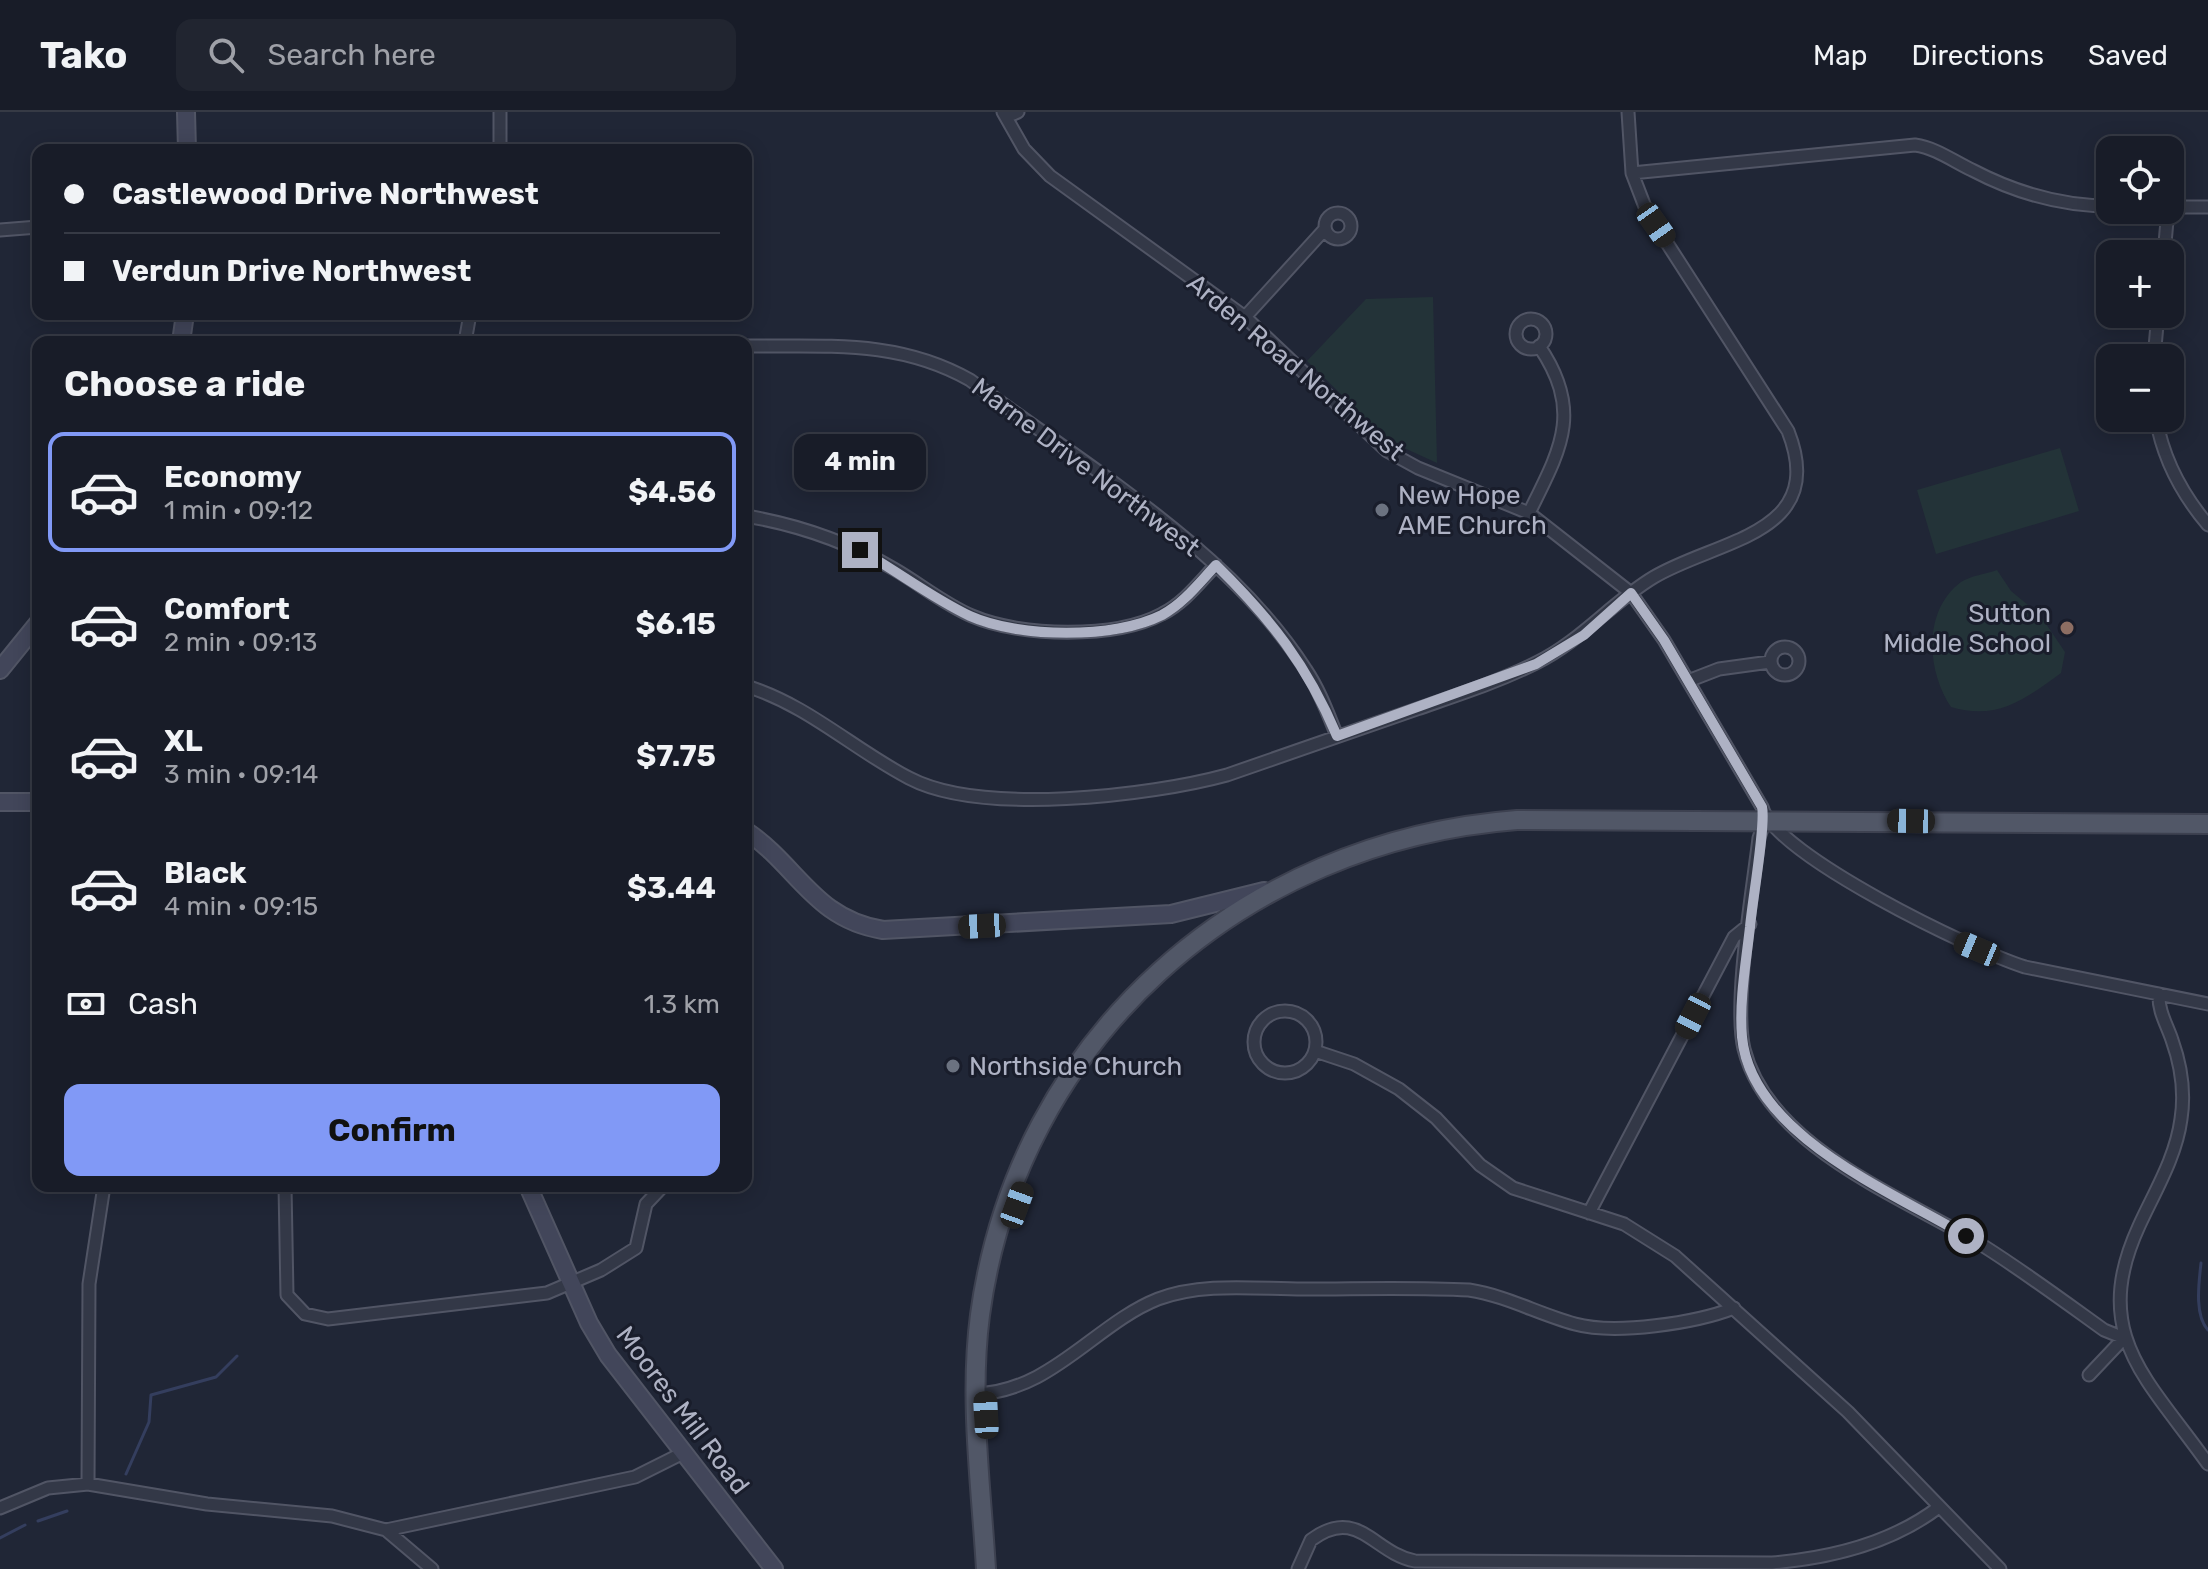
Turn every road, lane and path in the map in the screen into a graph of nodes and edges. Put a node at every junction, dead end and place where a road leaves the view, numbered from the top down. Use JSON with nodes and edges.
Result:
{"nodes":[{"id":1,"x":186,"y":112,"type":"edge"},
{"id":2,"x":500,"y":112,"type":"edge"},
{"id":3,"x":1018,"y":112,"type":"edge"},
{"id":4,"x":1628,"y":112,"type":"edge"},
{"id":5,"x":1005,"y":114,"type":"edge"},
{"id":6,"x":187,"y":144,"type":"edge"},
{"id":7,"x":500,"y":144,"type":"edge"},
{"id":8,"x":1632,"y":173,"type":"junction"},
{"id":9,"x":2096,"y":205,"type":"edge"},
{"id":10,"x":2208,"y":207,"type":"edge"},
{"id":11,"x":2184,"y":208,"type":"edge"},
{"id":12,"x":32,"y":227,"type":"edge"},
{"id":13,"x":1325,"y":229,"type":"dead end"},
{"id":14,"x":0,"y":230,"type":"edge"},
{"id":15,"x":1245,"y":317,"type":"junction"},
{"id":16,"x":752,"y":346,"type":"edge"},
{"id":17,"x":1539,"y":346,"type":"dead end"},
{"id":18,"x":2160,"y":432,"type":"edge"},
{"id":19,"x":1529,"y":513,"type":"junction"},
{"id":20,"x":2205,"y":517,"type":"edge"},
{"id":21,"x":752,"y":518,"type":"edge"},
{"id":22,"x":1216,"y":565,"type":"junction"},
{"id":23,"x":1631,"y":593,"type":"junction"},
{"id":24,"x":32,"y":630,"type":"edge"},
{"id":25,"x":1770,"y":662,"type":"dead end"},
{"id":26,"x":0,"y":670,"type":"edge"},
{"id":27,"x":1688,"y":681,"type":"junction"},
{"id":28,"x":752,"y":688,"type":"edge"},
{"id":29,"x":1337,"y":736,"type":"junction"},
{"id":30,"x":0,"y":802,"type":"edge"},
{"id":31,"x":32,"y":802,"type":"edge"},
{"id":32,"x":1765,"y":820,"type":"junction"},
{"id":33,"x":2208,"y":824,"type":"edge"},
{"id":34,"x":752,"y":837,"type":"edge"},
{"id":35,"x":1270,"y":890,"type":"junction"},
{"id":36,"x":1192,"y":910,"type":"junction"},
{"id":37,"x":1171,"y":914,"type":"junction"},
{"id":38,"x":1750,"y":924,"type":"junction"},
{"id":39,"x":1212,"y":929,"type":"junction"},
{"id":40,"x":2159,"y":994,"type":"junction"},
{"id":41,"x":2208,"y":1004,"type":"edge"},
{"id":42,"x":1315,"y":1051,"type":"junction"},
{"id":43,"x":103,"y":1192,"type":"edge"},
{"id":44,"x":285,"y":1192,"type":"edge"},
{"id":45,"x":531,"y":1192,"type":"edge"},
{"id":46,"x":657,"y":1192,"type":"edge"},
{"id":47,"x":1589,"y":1213,"type":"junction"},
{"id":48,"x":571,"y":1284,"type":"junction"},
{"id":49,"x":1734,"y":1308,"type":"junction"},
{"id":50,"x":2124,"y":1338,"type":"junction"},
{"id":51,"x":2089,"y":1375,"type":"dead end"},
{"id":52,"x":980,"y":1394,"type":"junction"},
{"id":53,"x":685,"y":1452,"type":"junction"},
{"id":54,"x":2208,"y":1464,"type":"edge"},
{"id":55,"x":88,"y":1484,"type":"junction"},
{"id":56,"x":1939,"y":1507,"type":"junction"},
{"id":57,"x":0,"y":1508,"type":"edge"},
{"id":58,"x":386,"y":1530,"type":"junction"},
{"id":59,"x":432,"y":1569,"type":"edge"},
{"id":60,"x":774,"y":1569,"type":"edge"},
{"id":61,"x":986,"y":1569,"type":"edge"},
{"id":62,"x":996,"y":1569,"type":"edge"},
{"id":63,"x":1298,"y":1569,"type":"edge"},
{"id":64,"x":2000,"y":1569,"type":"edge"}],
"edges":[{"from":1,"to":6,"type":"street"},
{"from":2,"to":7,"type":"street"},
{"from":3,"to":5,"type":"street"},
{"from":4,"to":8,"type":"street"},
{"from":5,"to":15,"type":"street","name":"Arden Road Northwest"},
{"from":8,"to":9,"type":"street"},
{"from":8,"to":23,"type":"street"},
{"from":10,"to":11,"type":"street"},
{"from":12,"to":14,"type":"street"},
{"from":13,"to":15,"type":"street"},
{"from":15,"to":19,"type":"street","name":"Arden Road Northwest"},
{"from":16,"to":22,"type":"street","name":"Marne Drive Northwest"},
{"from":17,"to":19,"type":"street"},
{"from":18,"to":20,"type":"street"},
{"from":19,"to":23,"type":"street","name":"Arden Road Northwest"},
{"from":21,"to":22,"type":"street"},
{"from":22,"to":29,"type":"street","name":"Marne Drive Northwest"},
{"from":23,"to":27,"type":"street","name":"Arden Road Northwest"},
{"from":23,"to":29,"type":"street"},
{"from":24,"to":26,"type":"street"},
{"from":25,"to":27,"type":"street"},
{"from":27,"to":32,"type":"street","name":"Arden Road Northwest"},
{"from":28,"to":29,"type":"street"},
{"from":30,"to":31,"type":"street"},
{"from":32,"to":33,"type":"main road"},
{"from":32,"to":35,"type":"main road"},
{"from":32,"to":38,"type":"street"},
{"from":32,"to":40,"type":"street","name":"Arden Road Northwest"},
{"from":34,"to":37,"type":"street"},
{"from":35,"to":36,"type":"street"},
{"from":35,"to":39,"type":"main road"},
{"from":36,"to":37,"type":"street"},
{"from":36,"to":39,"type":"street"},
{"from":37,"to":39,"type":"street"},
{"from":38,"to":47,"type":"street"},
{"from":38,"to":50,"type":"street"},
{"from":39,"to":52,"type":"main road"},
{"from":40,"to":41,"type":"street","name":"Arden Road Northwest"},
{"from":40,"to":50,"type":"street"},
{"from":42,"to":42,"type":"street"},
{"from":42,"to":47,"type":"street"},
{"from":43,"to":55,"type":"street"},
{"from":44,"to":48,"type":"street"},
{"from":45,"to":48,"type":"street","name":"Moores Mill Road"},
{"from":46,"to":48,"type":"street"},
{"from":47,"to":49,"type":"street"},
{"from":48,"to":53,"type":"street","name":"Moores Mill Road"},
{"from":49,"to":52,"type":"street"},
{"from":49,"to":56,"type":"street"},
{"from":50,"to":51,"type":"street"},
{"from":50,"to":54,"type":"street"},
{"from":52,"to":61,"type":"main road"},
{"from":52,"to":62,"type":"main road"},
{"from":53,"to":58,"type":"street"},
{"from":53,"to":60,"type":"street","name":"Moores Mill Road"},
{"from":55,"to":57,"type":"street"},
{"from":55,"to":58,"type":"street"},
{"from":56,"to":63,"type":"street"},
{"from":56,"to":64,"type":"street"},
{"from":58,"to":59,"type":"street"}]}
